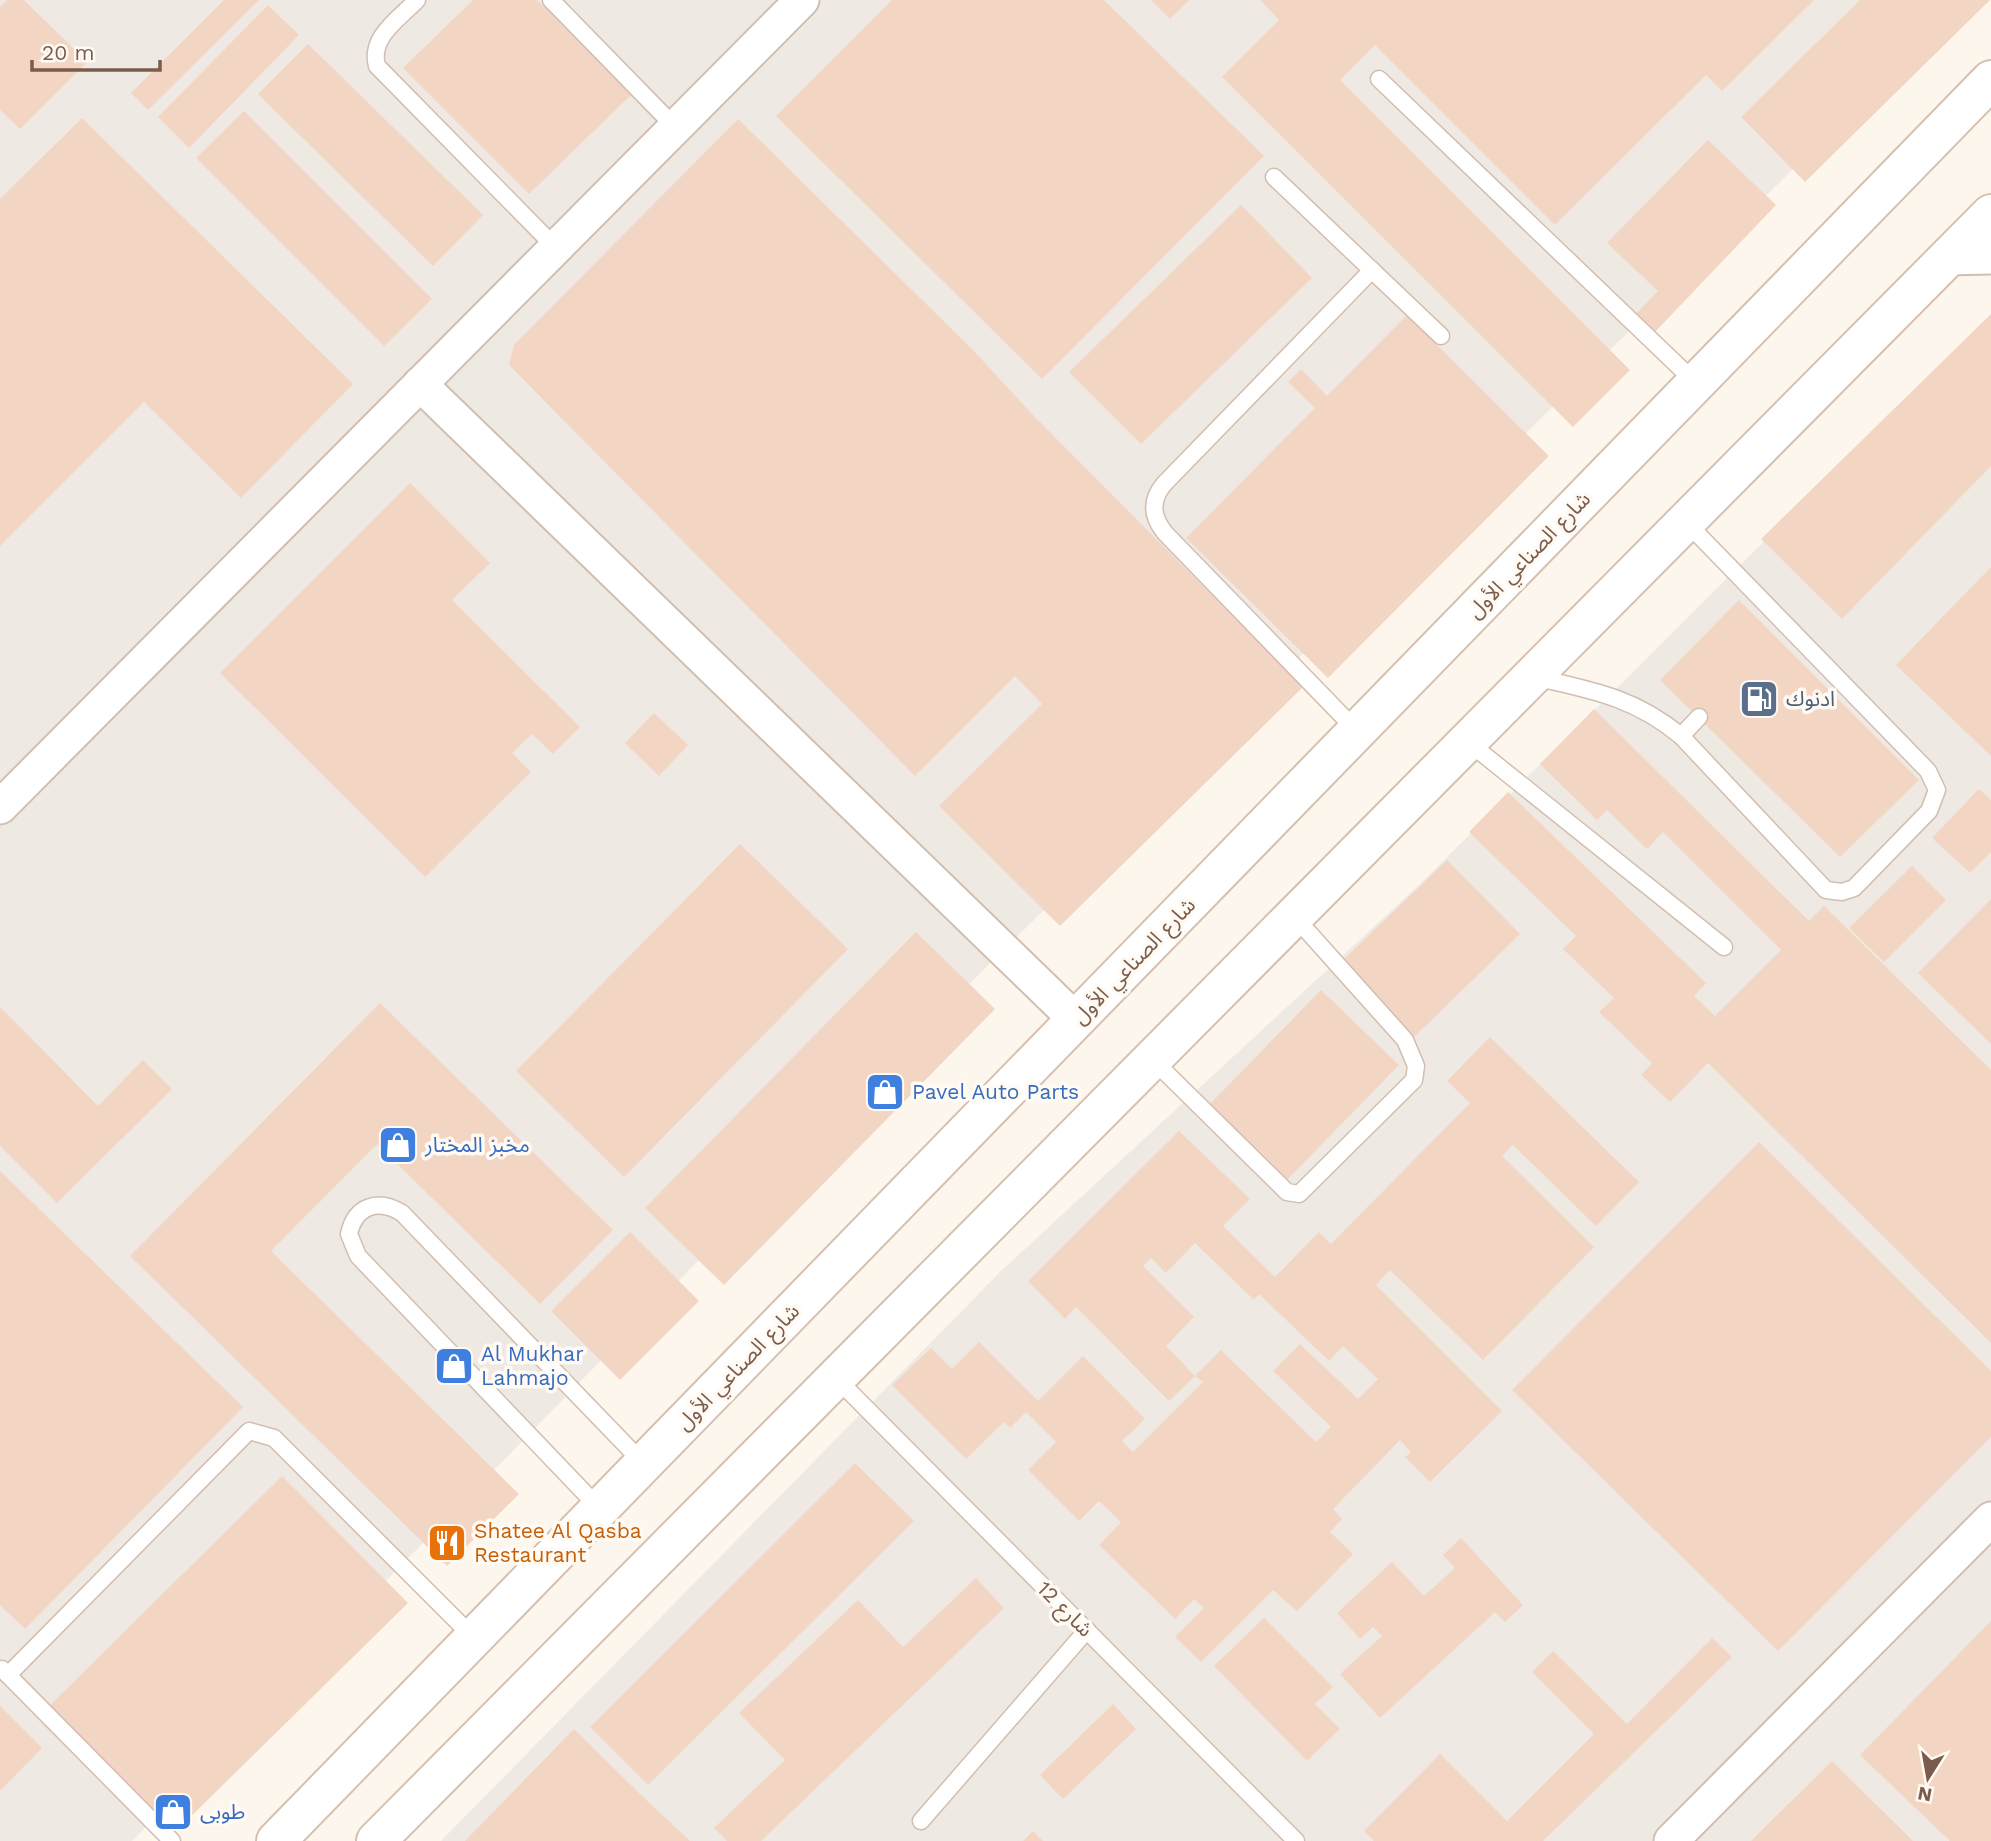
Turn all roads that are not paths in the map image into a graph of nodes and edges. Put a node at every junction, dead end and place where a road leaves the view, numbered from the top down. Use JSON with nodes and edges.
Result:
{"nodes":[{"id":1,"x":417,"y":0,"type":"edge"},
{"id":2,"x":551,"y":0,"type":"edge"},
{"id":3,"x":802,"y":0,"type":"edge"},
{"id":4,"x":1378,"y":79,"type":"dead end"},
{"id":5,"x":1991,"y":80,"type":"edge"},
{"id":6,"x":675,"y":127,"type":"junction"},
{"id":7,"x":1274,"y":177,"type":"dead end"},
{"id":8,"x":1991,"y":214,"type":"edge"},
{"id":9,"x":555,"y":248,"type":"junction"},
{"id":10,"x":1991,"y":257,"type":"edge"},
{"id":11,"x":1946,"y":258,"type":"junction"},
{"id":12,"x":1372,"y":270,"type":"junction"},
{"id":13,"x":1441,"y":336,"type":"dead end"},
{"id":14,"x":1696,"y":383,"type":"junction"},
{"id":15,"x":420,"y":384,"type":"junction"},
{"id":16,"x":1685,"y":521,"type":"junction"},
{"id":17,"x":1531,"y":676,"type":"junction"},
{"id":18,"x":1699,"y":718,"type":"dead end"},
{"id":19,"x":1357,"y":731,"type":"junction"},
{"id":20,"x":1681,"y":736,"type":"junction"},
{"id":21,"x":1468,"y":743,"type":"junction"},
{"id":22,"x":0,"y":807,"type":"edge"},
{"id":23,"x":1293,"y":915,"type":"junction"},
{"id":24,"x":1724,"y":947,"type":"dead end"},
{"id":25,"x":1076,"y":1020,"type":"junction"},
{"id":26,"x":1154,"y":1061,"type":"junction"},
{"id":27,"x":835,"y":1376,"type":"junction"},
{"id":28,"x":643,"y":1464,"type":"junction"},
{"id":29,"x":600,"y":1509,"type":"junction"},
{"id":30,"x":1988,"y":1527,"type":"edge"},
{"id":31,"x":1087,"y":1630,"type":"junction"},
{"id":32,"x":474,"y":1638,"type":"junction"},
{"id":33,"x":4,"y":1671,"type":"edge"},
{"id":34,"x":921,"y":1821,"type":"dead end"},
{"id":35,"x":172,"y":1841,"type":"edge"},
{"id":36,"x":276,"y":1841,"type":"edge"},
{"id":37,"x":376,"y":1841,"type":"edge"},
{"id":38,"x":1296,"y":1841,"type":"edge"},
{"id":39,"x":1671,"y":1841,"type":"edge"}],
"edges":[{"from":1,"to":9,"type":"lane"},
{"from":2,"to":6,"type":"lane"},
{"from":3,"to":6,"type":"street"},
{"from":4,"to":14,"type":"lane"},
{"from":5,"to":14,"type":"main road","name":"شارع الصناعي الأول"},
{"from":6,"to":9,"type":"street"},
{"from":7,"to":12,"type":"lane"},
{"from":8,"to":11,"type":"main road"},
{"from":9,"to":15,"type":"street"},
{"from":10,"to":11,"type":"street"},
{"from":11,"to":16,"type":"main road"},
{"from":12,"to":13,"type":"lane"},
{"from":12,"to":19,"type":"lane"},
{"from":14,"to":19,"type":"main road","name":"شارع الصناعي الأول"},
{"from":15,"to":22,"type":"street"},
{"from":15,"to":25,"type":"street"},
{"from":16,"to":17,"type":"main road"},
{"from":16,"to":20,"type":"lane"},
{"from":17,"to":20,"type":"lane"},
{"from":17,"to":21,"type":"main road"},
{"from":18,"to":20,"type":"lane"},
{"from":19,"to":25,"type":"main road","name":"شارع الصناعي الأول"},
{"from":21,"to":23,"type":"main road"},
{"from":21,"to":24,"type":"lane"},
{"from":23,"to":26,"type":"main road"},
{"from":23,"to":26,"type":"lane"},
{"from":25,"to":28,"type":"main road","name":"شارع الصناعي الأول"},
{"from":26,"to":27,"type":"main road"},
{"from":27,"to":31,"type":"lane","name":"شارع 12"},
{"from":27,"to":37,"type":"main road"},
{"from":28,"to":29,"type":"main road","name":"شارع الصناعي الأول"},
{"from":28,"to":29,"type":"lane"},
{"from":29,"to":32,"type":"main road","name":"شارع الصناعي الأول"},
{"from":30,"to":39,"type":"street"},
{"from":31,"to":34,"type":"lane"},
{"from":31,"to":38,"type":"lane","name":"شارع 12"},
{"from":32,"to":33,"type":"lane"},
{"from":32,"to":36,"type":"main road","name":"شارع الصناعي الأول"},
{"from":33,"to":35,"type":"lane"}]}
